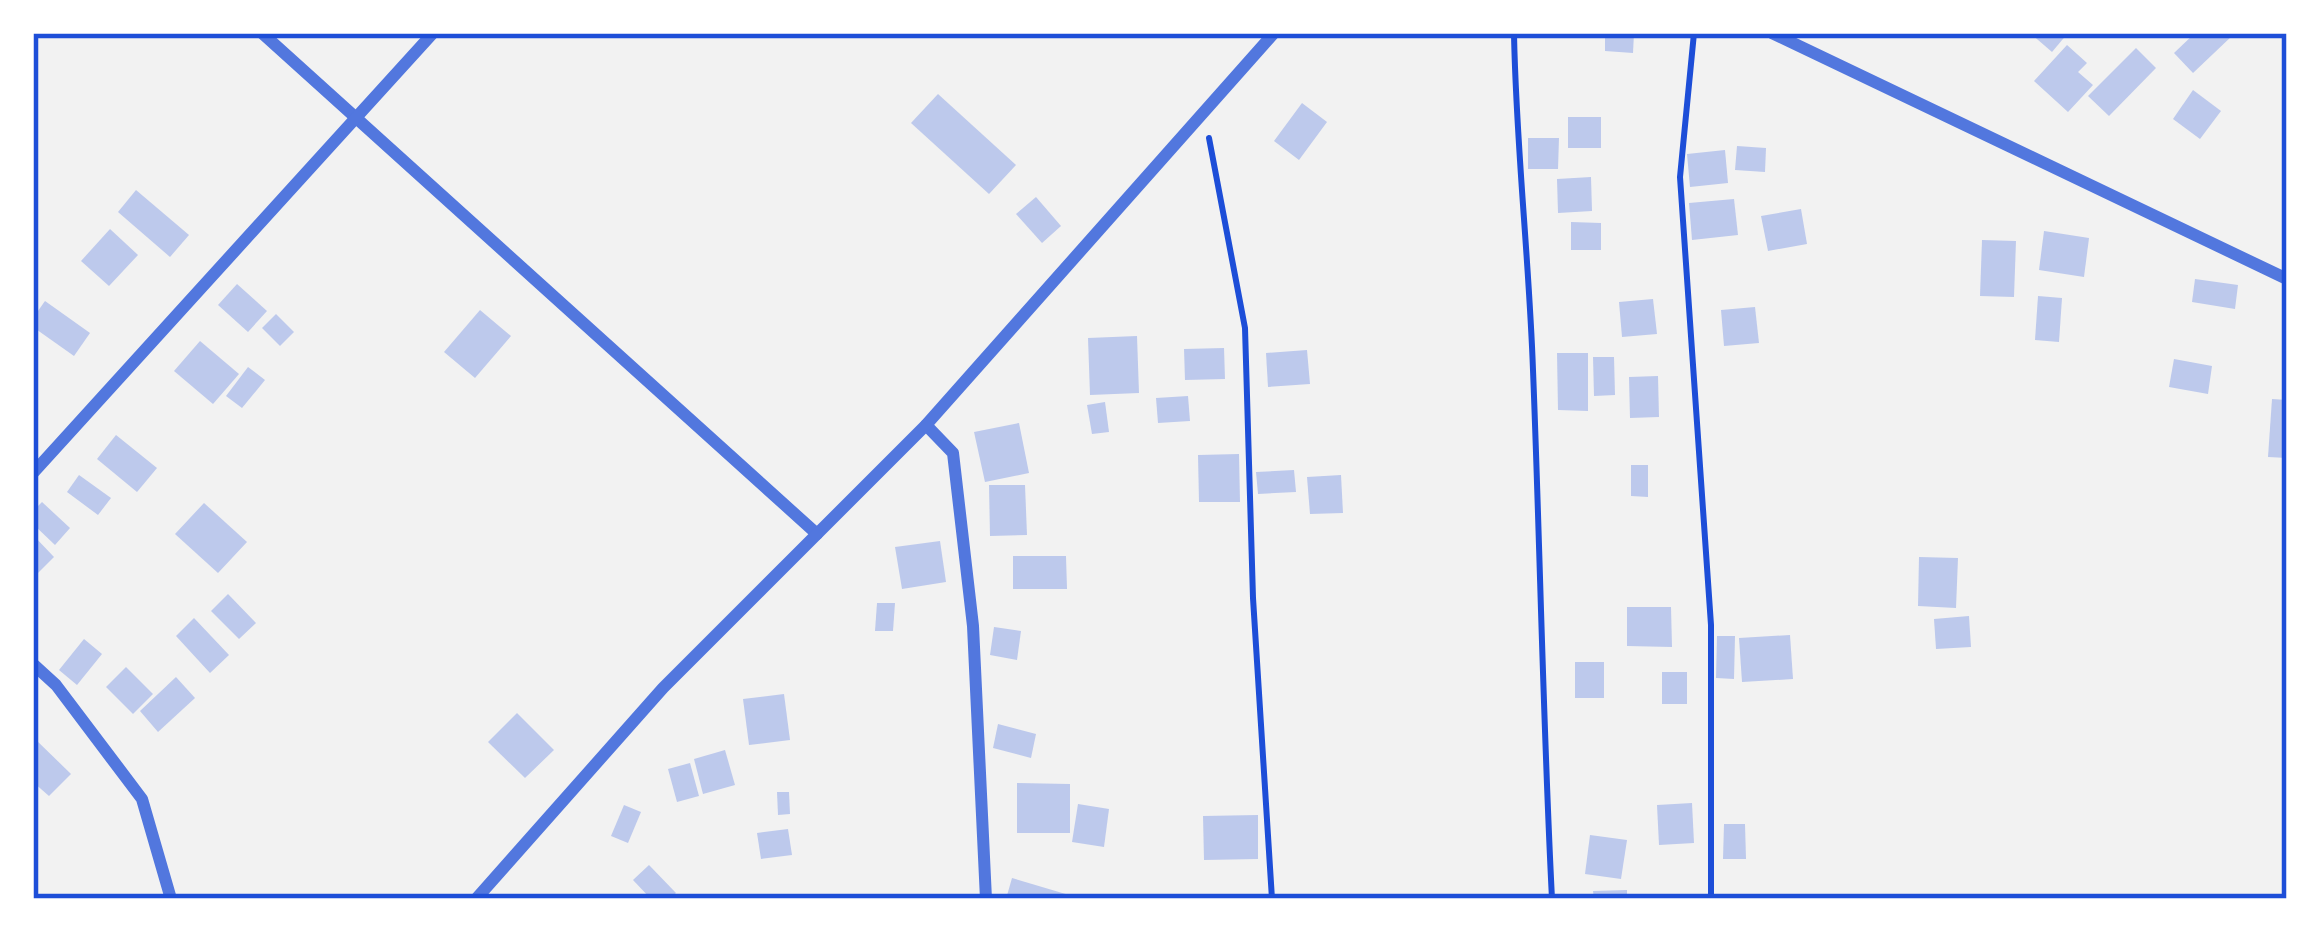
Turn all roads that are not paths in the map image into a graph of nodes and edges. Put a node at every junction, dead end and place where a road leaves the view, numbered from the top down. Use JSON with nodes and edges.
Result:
{"nodes":[{"id":1,"x":262,"y":33,"type":"edge"},
{"id":2,"x":433,"y":33,"type":"edge"},
{"id":3,"x":1274,"y":33,"type":"edge"},
{"id":4,"x":1772,"y":33,"type":"edge"},
{"id":5,"x":357,"y":120,"type":"junction"},
{"id":6,"x":2287,"y":279,"type":"edge"},
{"id":7,"x":926,"y":424,"type":"junction"},
{"id":8,"x":33,"y":473,"type":"edge"},
{"id":9,"x":817,"y":534,"type":"junction"},
{"id":10,"x":33,"y":664,"type":"edge"},
{"id":11,"x":171,"y":899,"type":"edge"},
{"id":12,"x":476,"y":899,"type":"edge"},
{"id":13,"x":986,"y":899,"type":"edge"}],
"edges":[{"from":1,"to":5,"type":"street"},
{"from":2,"to":5,"type":"street"},
{"from":3,"to":7,"type":"street"},
{"from":4,"to":6,"type":"street"},
{"from":5,"to":8,"type":"street"},
{"from":5,"to":9,"type":"street"},
{"from":7,"to":9,"type":"street"},
{"from":7,"to":13,"type":"street"},
{"from":9,"to":12,"type":"street"},
{"from":10,"to":11,"type":"street"}]}
